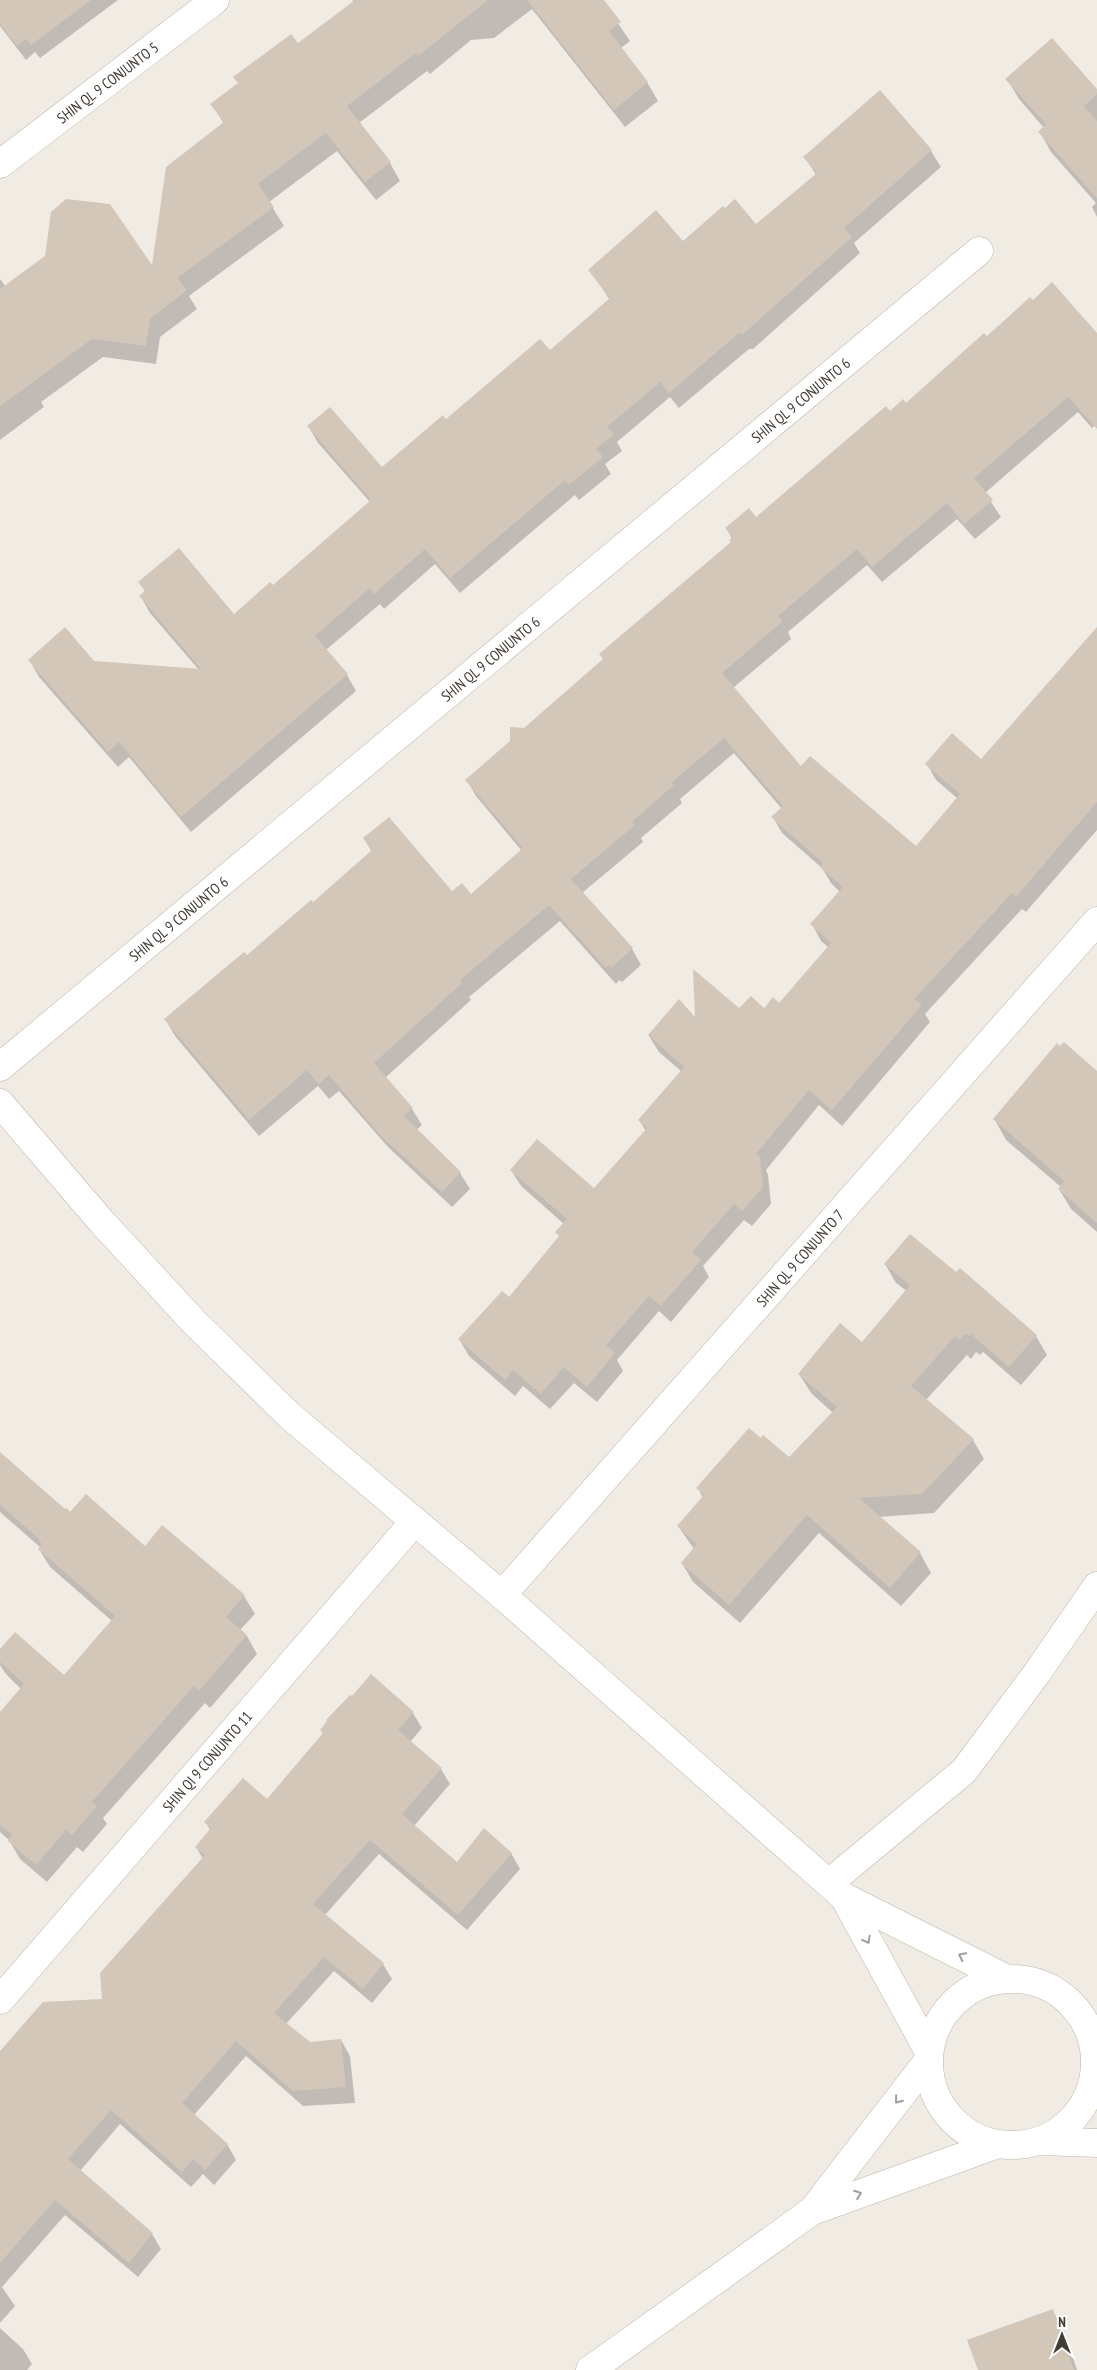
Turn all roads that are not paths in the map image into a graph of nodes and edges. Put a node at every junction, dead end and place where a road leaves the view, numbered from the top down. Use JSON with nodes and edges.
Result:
{"nodes":[{"id":1,"x":216,"y":0,"type":"edge"},
{"id":2,"x":0,"y":164,"type":"edge"},
{"id":3,"x":979,"y":251,"type":"dead end"},
{"id":4,"x":1097,"y":920,"type":"edge"},
{"id":5,"x":0,"y":1068,"type":"edge"},
{"id":6,"x":0,"y":1103,"type":"edge"},
{"id":7,"x":415,"y":1521,"type":"junction"},
{"id":8,"x":1097,"y":1586,"type":"edge"},
{"id":9,"x":502,"y":1595,"type":"junction"},
{"id":10,"x":837,"y":1890,"type":"junction"},
{"id":11,"x":1005,"y":1978,"type":"junction"},
{"id":12,"x":0,"y":2000,"type":"edge"},
{"id":13,"x":1095,"y":2038,"type":"edge"},
{"id":14,"x":928,"y":2056,"type":"junction"},
{"id":15,"x":1043,"y":2141,"type":"junction"},
{"id":16,"x":1097,"y":2143,"type":"edge"},
{"id":17,"x":995,"y":2145,"type":"junction"},
{"id":18,"x":812,"y":2211,"type":"junction"},
{"id":19,"x":590,"y":2370,"type":"edge"}],
"edges":[{"from":1,"to":2,"type":"street","name":"SHIN QL 9 CONJUNTO 5"},
{"from":3,"to":5,"type":"street","name":"SHIN QL 9 CONJUNTO 6"},
{"from":4,"to":9,"type":"street","name":"SHIN QL 9 CONJUNTO 7"},
{"from":6,"to":7,"type":"street"},
{"from":7,"to":9,"type":"street"},
{"from":7,"to":12,"type":"street","name":"SHIN QI 9 CONJUNTO 11"},
{"from":8,"to":10,"type":"street"},
{"from":9,"to":10,"type":"street"},
{"from":11,"to":10,"type":"street","one_way":true},
{"from":10,"to":14,"type":"street","one_way":true},
{"from":11,"to":13,"type":"street"},
{"from":11,"to":14,"type":"street"},
{"from":13,"to":15,"type":"street"},
{"from":14,"to":17,"type":"street"},
{"from":14,"to":18,"type":"street","one_way":true},
{"from":15,"to":16,"type":"street"},
{"from":15,"to":17,"type":"street"},
{"from":18,"to":17,"type":"street","one_way":true},
{"from":18,"to":19,"type":"street"}]}
